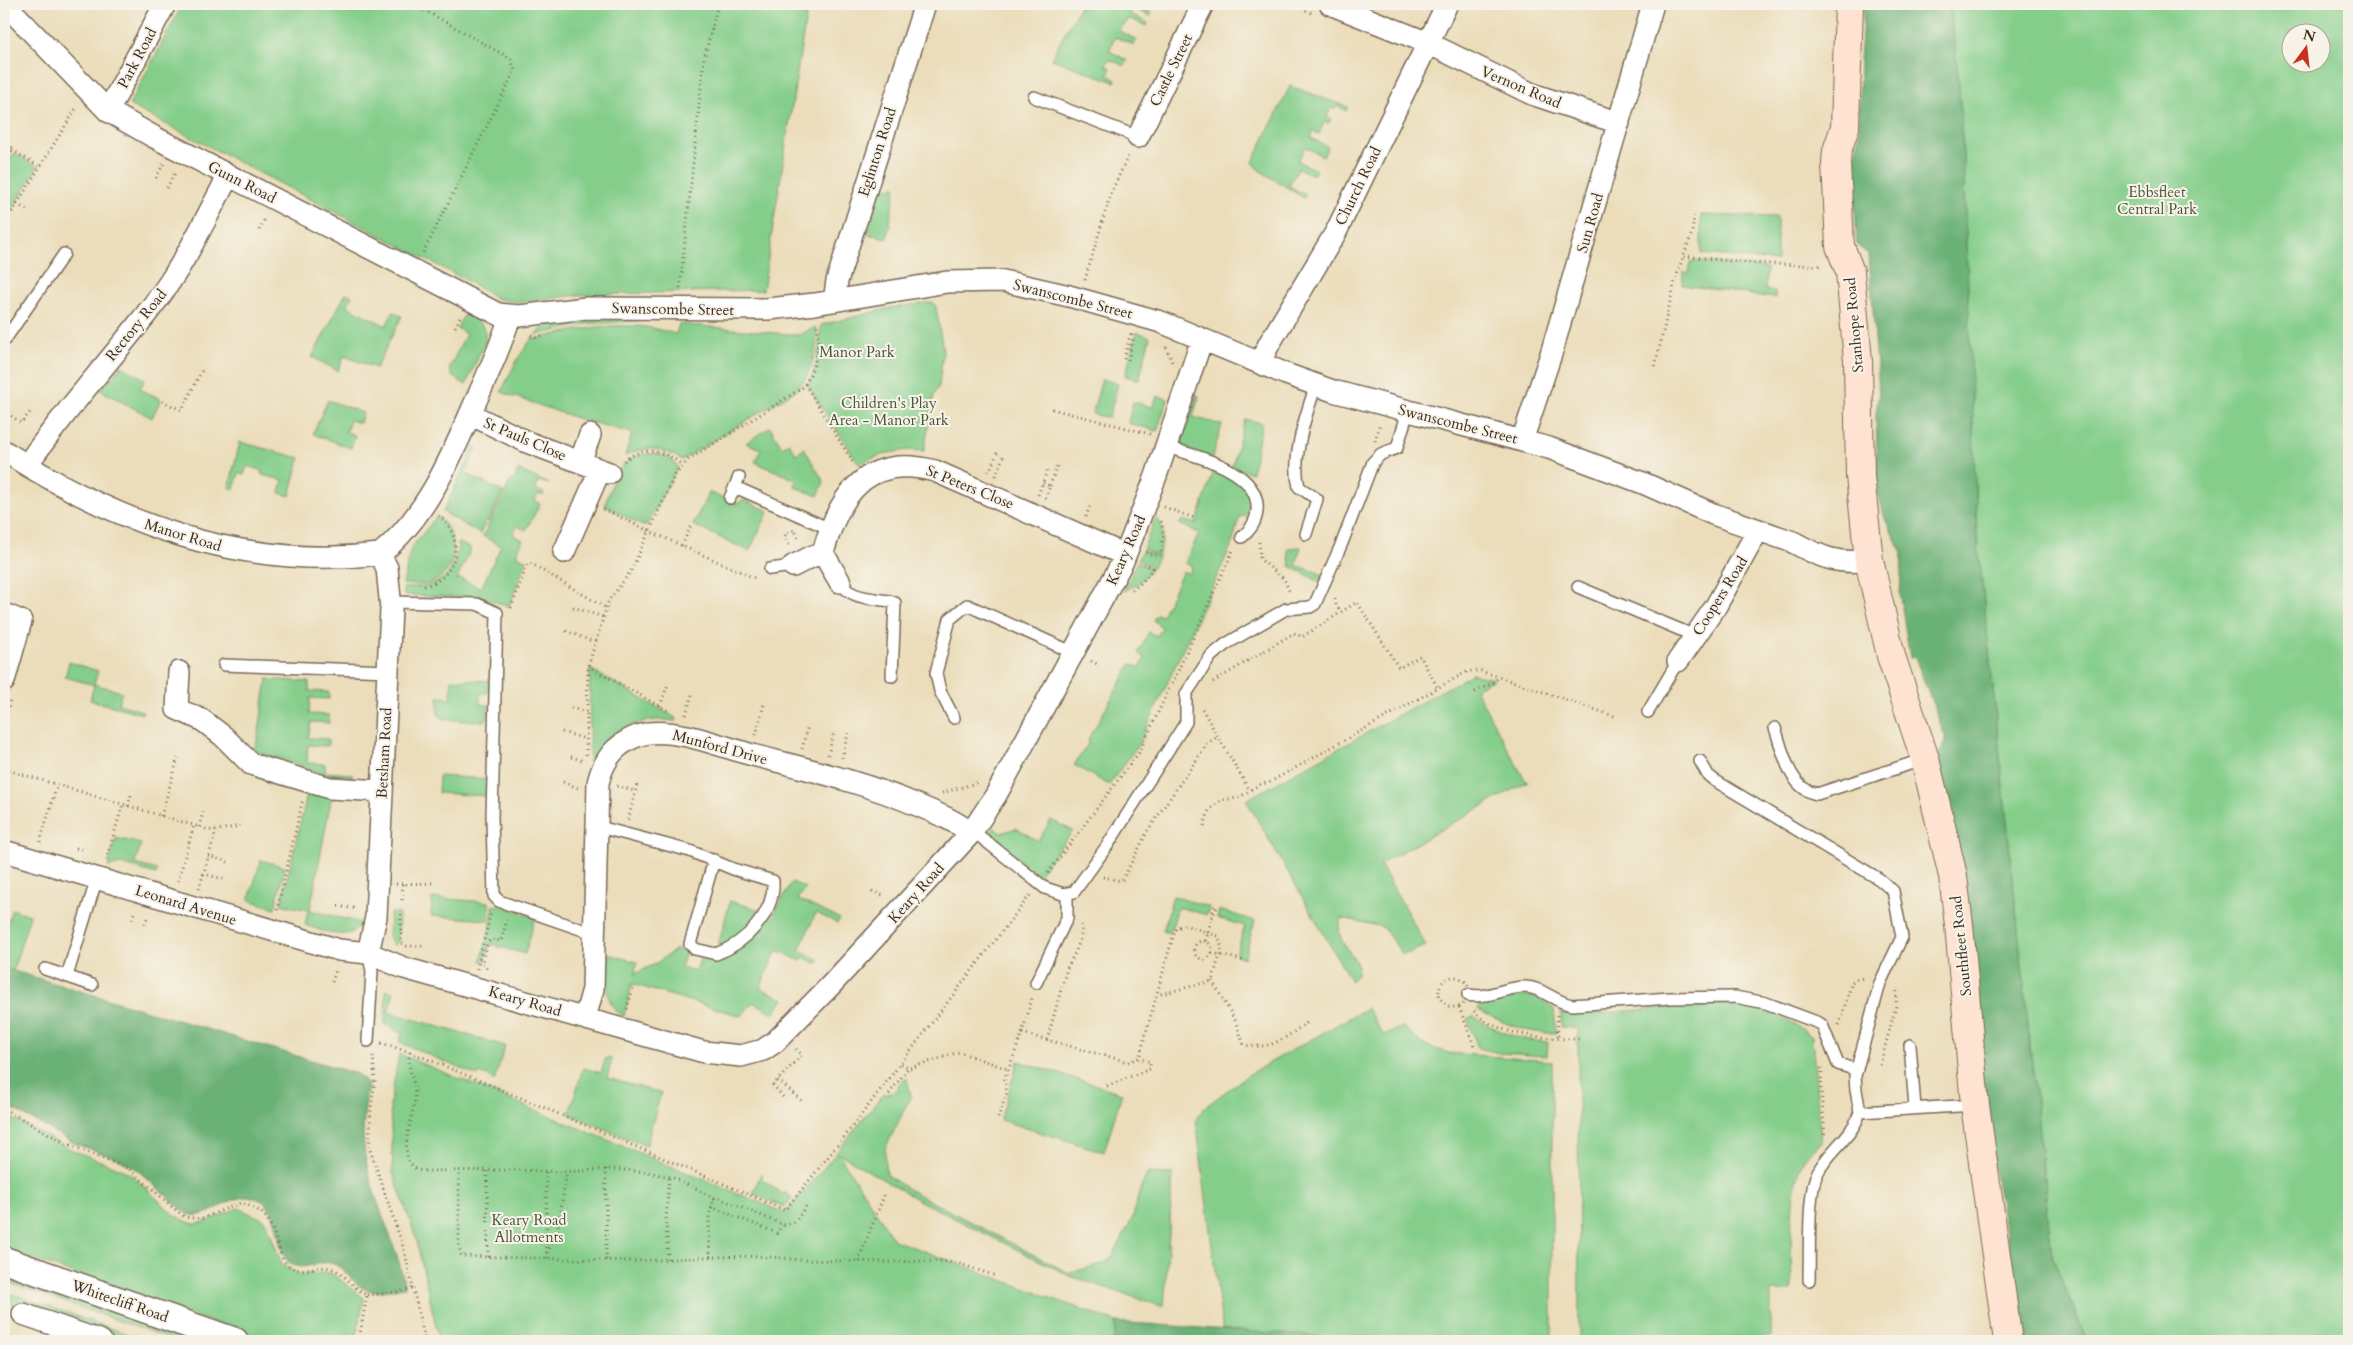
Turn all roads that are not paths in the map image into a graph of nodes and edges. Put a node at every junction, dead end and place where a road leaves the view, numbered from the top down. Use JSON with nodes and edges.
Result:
{"nodes":[{"id":1,"x":5,"y":4,"type":"edge"},
{"id":2,"x":165,"y":4,"type":"edge"},
{"id":3,"x":925,"y":4,"type":"edge"},
{"id":4,"x":1203,"y":4,"type":"edge"},
{"id":5,"x":1447,"y":4,"type":"edge"},
{"id":6,"x":1653,"y":4,"type":"edge"},
{"id":7,"x":1849,"y":4,"type":"edge"},
{"id":8,"x":1323,"y":9,"type":"edge"},
{"id":9,"x":1428,"y":42,"type":"junction"},
{"id":10,"x":1034,"y":97,"type":"dead end"},
{"id":11,"x":108,"y":111,"type":"junction"},
{"id":12,"x":1618,"y":123,"type":"junction"},
{"id":13,"x":1136,"y":136,"type":"joint"},
{"id":14,"x":229,"y":175,"type":"junction"},
{"id":15,"x":64,"y":254,"type":"dead end"},
{"id":16,"x":834,"y":301,"type":"junction"},
{"id":17,"x":510,"y":316,"type":"junction"},
{"id":18,"x":1202,"y":338,"type":"junction"},
{"id":19,"x":4,"y":341,"type":"edge"},
{"id":20,"x":1260,"y":363,"type":"junction"},
{"id":21,"x":1316,"y":385,"type":"junction"},
{"id":22,"x":470,"y":414,"type":"junction"},
{"id":23,"x":1406,"y":418,"type":"junction"},
{"id":24,"x":590,"y":435,"type":"dead end"},
{"id":25,"x":1522,"y":441,"type":"junction"},
{"id":26,"x":1167,"y":443,"type":"junction"},
{"id":27,"x":4,"y":450,"type":"edge"},
{"id":28,"x":580,"y":462,"type":"junction"},
{"id":29,"x":27,"y":465,"type":"junction"},
{"id":30,"x":730,"y":498,"type":"dead end"},
{"id":31,"x":830,"y":529,"type":"junction"},
{"id":32,"x":1758,"y":530,"type":"junction"},
{"id":33,"x":1246,"y":534,"type":"road end"},
{"id":34,"x":1306,"y":534,"type":"dead end"},
{"id":35,"x":564,"y":552,"type":"dead end"},
{"id":36,"x":380,"y":554,"type":"junction"},
{"id":37,"x":823,"y":554,"type":"junction"},
{"id":38,"x":1125,"y":555,"type":"junction"},
{"id":39,"x":792,"y":559,"type":"joint"},
{"id":40,"x":1869,"y":560,"type":"junction"},
{"id":41,"x":770,"y":569,"type":"dead end"},
{"id":42,"x":840,"y":582,"type":"joint"},
{"id":43,"x":1578,"y":587,"type":"dead end"},
{"id":44,"x":396,"y":602,"type":"junction"},
{"id":45,"x":4,"y":614,"type":"edge"},
{"id":46,"x":1695,"y":636,"type":"junction"},
{"id":47,"x":1074,"y":653,"type":"junction"},
{"id":48,"x":1678,"y":660,"type":"joint"},
{"id":49,"x":224,"y":665,"type":"dead end"},
{"id":50,"x":389,"y":671,"type":"junction"},
{"id":51,"x":179,"y":672,"type":"dead end"},
{"id":52,"x":892,"y":676,"type":"dead end"},
{"id":53,"x":4,"y":680,"type":"edge"},
{"id":54,"x":1648,"y":712,"type":"dead end"},
{"id":55,"x":954,"y":718,"type":"dead end"},
{"id":56,"x":1775,"y":728,"type":"dead end"},
{"id":57,"x":1925,"y":759,"type":"junction"},
{"id":58,"x":1700,"y":761,"type":"dead end"},
{"id":59,"x":382,"y":791,"type":"junction"},
{"id":60,"x":596,"y":828,"type":"junction"},
{"id":61,"x":972,"y":832,"type":"junction"},
{"id":62,"x":4,"y":851,"type":"edge"},
{"id":63,"x":714,"y":860,"type":"junction"},
{"id":64,"x":100,"y":874,"type":"junction"},
{"id":65,"x":1067,"y":894,"type":"junction"},
{"id":66,"x":596,"y":930,"type":"junction"},
{"id":67,"x":368,"y":953,"type":"junction"},
{"id":68,"x":45,"y":969,"type":"dead end"},
{"id":69,"x":67,"y":976,"type":"junction"},
{"id":70,"x":1036,"y":983,"type":"road end"},
{"id":71,"x":92,"y":985,"type":"dead end"},
{"id":72,"x":1467,"y":998,"type":"road end"},
{"id":73,"x":585,"y":1018,"type":"junction"},
{"id":74,"x":368,"y":1041,"type":"road end"},
{"id":75,"x":1910,"y":1045,"type":"dead end"},
{"id":76,"x":1857,"y":1070,"type":"junction"},
{"id":77,"x":1975,"y":1105,"type":"junction"},
{"id":78,"x":1914,"y":1108,"type":"junction"},
{"id":79,"x":1860,"y":1112,"type":"junction"},
{"id":80,"x":4,"y":1260,"type":"edge"},
{"id":81,"x":1809,"y":1280,"type":"dead end"},
{"id":82,"x":23,"y":1314,"type":"dead end"},
{"id":83,"x":101,"y":1341,"type":"edge"},
{"id":84,"x":236,"y":1341,"type":"edge"},
{"id":85,"x":2008,"y":1341,"type":"edge"}],
"edges":[{"from":1,"to":11,"type":"street","name":"Gunn Road"},
{"from":2,"to":11,"type":"street","name":"Park Road"},
{"from":3,"to":16,"type":"street","name":"Eglinton Road"},
{"from":4,"to":13,"type":"street","name":"Castle Street"},
{"from":5,"to":9,"type":"street","name":"Church Road"},
{"from":6,"to":12,"type":"street","name":"Sun Road"},
{"from":7,"to":40,"type":"main road","name":"Stanhope Road"},
{"from":8,"to":9,"type":"street","name":"Vernon Road"},
{"from":9,"to":12,"type":"street","name":"Vernon Road"},
{"from":9,"to":20,"type":"street","name":"Church Road"},
{"from":10,"to":13,"type":"lane"},
{"from":11,"to":14,"type":"street","name":"Gunn Road"},
{"from":12,"to":25,"type":"street","name":"Sun Road"},
{"from":14,"to":17,"type":"street","name":"Gunn Road"},
{"from":14,"to":29,"type":"street","name":"Rectory Road"},
{"from":15,"to":19,"type":"lane"},
{"from":16,"to":17,"type":"street","name":"Swanscombe Street"},
{"from":16,"to":18,"type":"street","name":"Swanscombe Street"},
{"from":17,"to":22,"type":"street"},
{"from":18,"to":20,"type":"street","name":"Swanscombe Street"},
{"from":18,"to":26,"type":"street","name":"Keary Road"},
{"from":20,"to":21,"type":"street","name":"Swanscombe Street"},
{"from":21,"to":23,"type":"street","name":"Swanscombe Street"},
{"from":21,"to":34,"type":"lane"},
{"from":22,"to":28,"type":"street","name":"St Pauls Close"},
{"from":22,"to":36,"type":"street"},
{"from":23,"to":25,"type":"street","name":"Swanscombe Street"},
{"from":23,"to":65,"type":"lane"},
{"from":24,"to":28,"type":"street","name":"St Pauls Close"},
{"from":25,"to":32,"type":"street","name":"Swanscombe Street"},
{"from":26,"to":33,"type":"lane"},
{"from":26,"to":38,"type":"street","name":"Keary Road"},
{"from":27,"to":29,"type":"street","name":"Manor Road"},
{"from":28,"to":35,"type":"street","name":"St Pauls Close"},
{"from":29,"to":36,"type":"street","name":"Manor Road"},
{"from":30,"to":31,"type":"lane"},
{"from":31,"to":37,"type":"street","name":"St Peters Close"},
{"from":31,"to":38,"type":"street","name":"St Peters Close"},
{"from":32,"to":40,"type":"street","name":"Swanscombe Street"},
{"from":32,"to":46,"type":"street","name":"Coopers Road"},
{"from":36,"to":44,"type":"street","name":"Betsham Road"},
{"from":37,"to":39,"type":"street"},
{"from":37,"to":42,"type":"street"},
{"from":38,"to":47,"type":"street","name":"Keary Road"},
{"from":39,"to":41,"type":"lane"},
{"from":40,"to":57,"type":"main road","name":"Southfleet Road"},
{"from":42,"to":52,"type":"lane"},
{"from":43,"to":46,"type":"lane"},
{"from":44,"to":50,"type":"street","name":"Betsham Road"},
{"from":44,"to":66,"type":"lane"},
{"from":45,"to":53,"type":"street"},
{"from":46,"to":48,"type":"street","name":"Coopers Road"},
{"from":47,"to":55,"type":"lane"},
{"from":47,"to":61,"type":"street","name":"Keary Road"},
{"from":48,"to":54,"type":"lane"},
{"from":49,"to":50,"type":"lane"},
{"from":50,"to":59,"type":"street","name":"Betsham Road"},
{"from":51,"to":59,"type":"street"},
{"from":56,"to":57,"type":"lane"},
{"from":57,"to":77,"type":"main road","name":"Southfleet Road"},
{"from":58,"to":76,"type":"lane"},
{"from":59,"to":67,"type":"street","name":"Betsham Road"},
{"from":60,"to":61,"type":"street","name":"Munford Drive"},
{"from":60,"to":63,"type":"lane"},
{"from":60,"to":66,"type":"street","name":"Munford Drive"},
{"from":61,"to":65,"type":"lane"},
{"from":61,"to":73,"type":"street","name":"Keary Road"},
{"from":62,"to":64,"type":"street","name":"Leonard Avenue"},
{"from":63,"to":63,"type":"lane"},
{"from":64,"to":67,"type":"street","name":"Leonard Avenue"},
{"from":64,"to":69,"type":"lane"},
{"from":65,"to":70,"type":"lane"},
{"from":66,"to":73,"type":"street","name":"Munford Drive"},
{"from":67,"to":73,"type":"street","name":"Keary Road"},
{"from":67,"to":74,"type":"lane"},
{"from":68,"to":69,"type":"lane"},
{"from":69,"to":71,"type":"lane"},
{"from":72,"to":76,"type":"lane"},
{"from":75,"to":78,"type":"lane"},
{"from":76,"to":79,"type":"lane"},
{"from":77,"to":78,"type":"lane"},
{"from":77,"to":85,"type":"main road","name":"Southfleet Road"},
{"from":78,"to":79,"type":"lane"},
{"from":79,"to":81,"type":"lane"},
{"from":80,"to":84,"type":"street","name":"Whitecliff Road"},
{"from":82,"to":83,"type":"street"}]}
